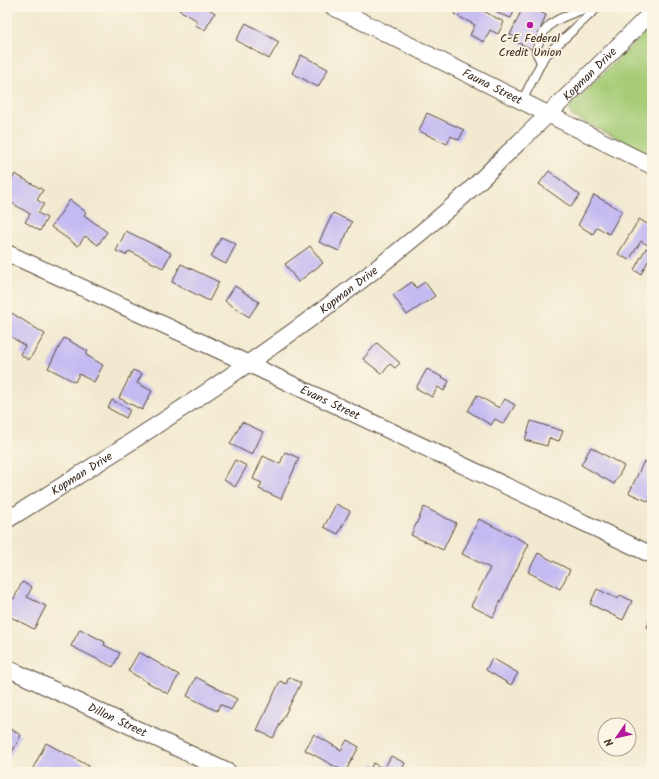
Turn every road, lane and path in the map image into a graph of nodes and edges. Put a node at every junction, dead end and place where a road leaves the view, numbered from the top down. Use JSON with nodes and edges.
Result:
{"nodes":[{"id":1,"x":333,"y":7,"type":"edge"},
{"id":2,"x":589,"y":7,"type":"edge"},
{"id":3,"x":598,"y":7,"type":"edge"},
{"id":4,"x":649,"y":7,"type":"edge"},
{"id":5,"x":652,"y":9,"type":"edge"},
{"id":6,"x":652,"y":12,"type":"edge"},
{"id":7,"x":540,"y":62,"type":"junction"},
{"id":8,"x":522,"y":101,"type":"junction"},
{"id":9,"x":548,"y":114,"type":"junction"},
{"id":10,"x":652,"y":166,"type":"edge"},
{"id":11,"x":7,"y":253,"type":"edge"},
{"id":12,"x":249,"y":364,"type":"junction"},
{"id":13,"x":7,"y":520,"type":"edge"},
{"id":14,"x":652,"y":555,"type":"edge"},
{"id":15,"x":7,"y":668,"type":"edge"},
{"id":16,"x":228,"y":772,"type":"edge"}],
"edges":[{"from":1,"to":8,"type":"street","name":"Fauna Street"},
{"from":2,"to":7,"type":"lane"},
{"from":3,"to":7,"type":"lane"},
{"from":4,"to":5,"type":"lane"},
{"from":6,"to":9,"type":"street","name":"Kopman Drive"},
{"from":7,"to":8,"type":"lane"},
{"from":8,"to":9,"type":"street","name":"Fauna Street"},
{"from":9,"to":10,"type":"street","name":"Fauna Street"},
{"from":9,"to":12,"type":"street","name":"Kopman Drive"},
{"from":11,"to":12,"type":"street","name":"Evans Street"},
{"from":12,"to":13,"type":"street","name":"Kopman Drive"},
{"from":12,"to":14,"type":"street","name":"Evans Street"},
{"from":15,"to":16,"type":"street","name":"Dillon Street"}]}
